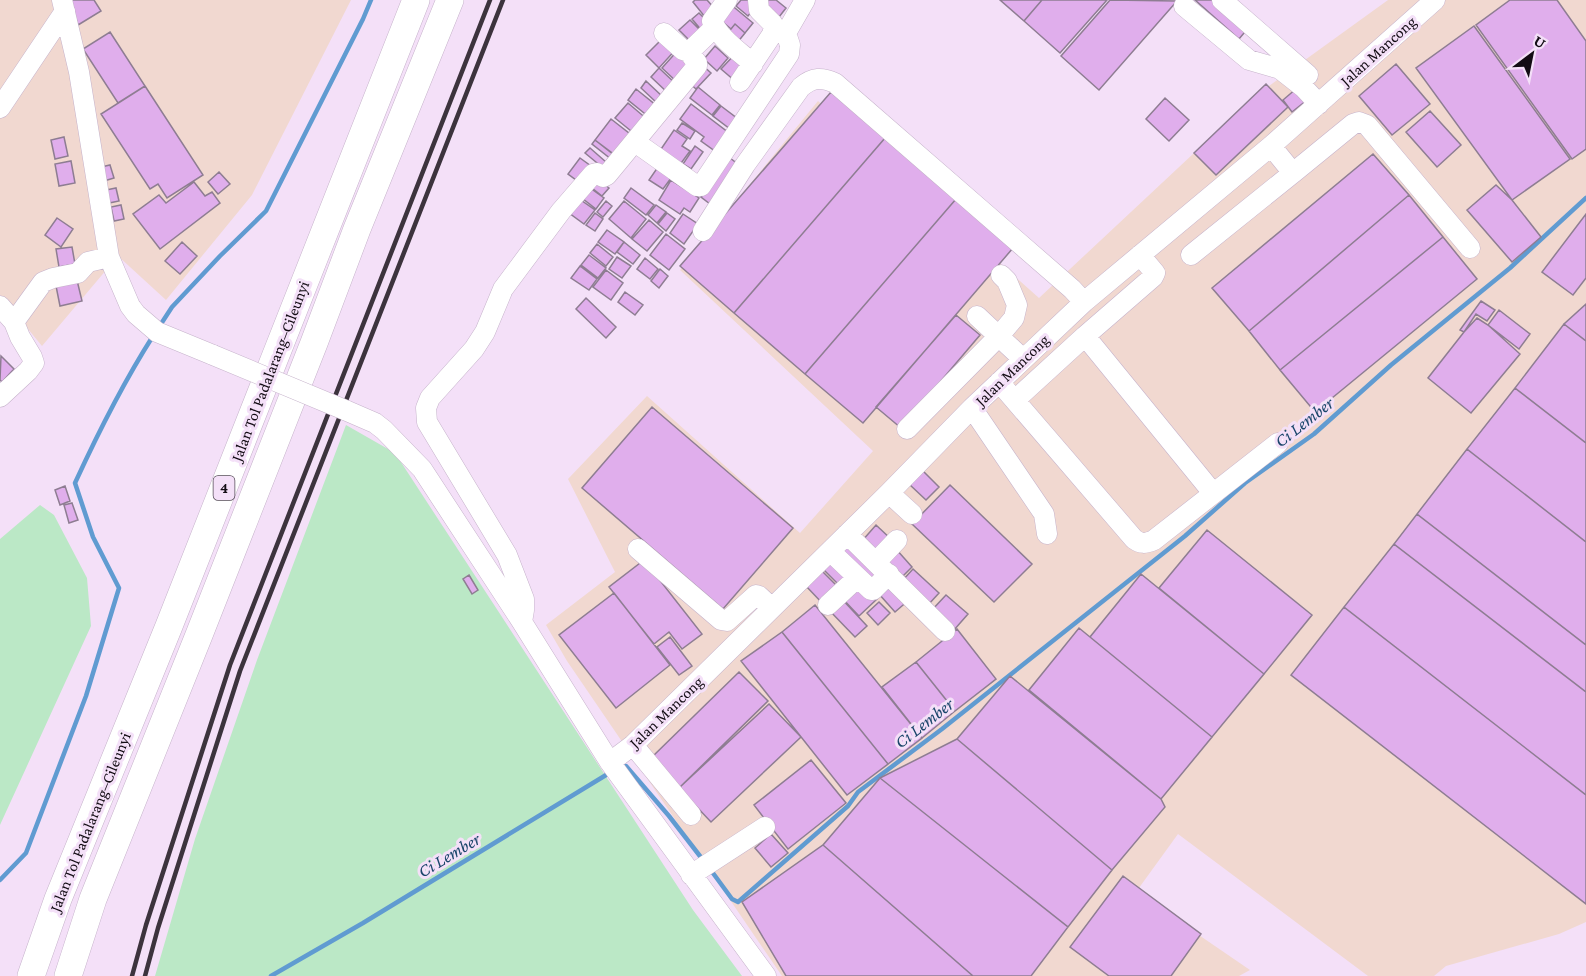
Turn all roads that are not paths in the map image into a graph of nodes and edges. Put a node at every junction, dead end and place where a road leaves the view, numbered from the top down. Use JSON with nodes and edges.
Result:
{"nodes":[{"id":1,"x":416,"y":0,"type":"edge"},
{"id":2,"x":450,"y":0,"type":"edge"},
{"id":3,"x":727,"y":0,"type":"edge"},
{"id":4,"x":758,"y":0,"type":"edge"},
{"id":5,"x":805,"y":0,"type":"edge"},
{"id":6,"x":1222,"y":0,"type":"edge"},
{"id":7,"x":1436,"y":0,"type":"edge"},
{"id":8,"x":63,"y":5,"type":"edge"},
{"id":9,"x":1184,"y":6,"type":"dead end"},
{"id":10,"x":715,"y":27,"type":"junction"},
{"id":11,"x":664,"y":33,"type":"dead end"},
{"id":12,"x":689,"y":52,"type":"junction"},
{"id":13,"x":753,"y":64,"type":"junction"},
{"id":14,"x":740,"y":82,"type":"dead end"},
{"id":15,"x":1324,"y":99,"type":"junction"},
{"id":16,"x":0,"y":108,"type":"edge"},
{"id":17,"x":635,"y":142,"type":"junction"},
{"id":18,"x":1271,"y":146,"type":"junction"},
{"id":19,"x":1293,"y":173,"type":"junction"},
{"id":20,"x":703,"y":231,"type":"dead end"},
{"id":21,"x":1470,"y":248,"type":"dead end"},
{"id":22,"x":1140,"y":255,"type":"junction"},
{"id":23,"x":1191,"y":255,"type":"dead end"},
{"id":24,"x":108,"y":257,"type":"junction"},
{"id":25,"x":1001,"y":275,"type":"dead end"},
{"id":26,"x":1084,"y":302,"type":"junction"},
{"id":27,"x":0,"y":306,"type":"edge"},
{"id":28,"x":977,"y":316,"type":"dead end"},
{"id":29,"x":14,"y":322,"type":"junction"},
{"id":30,"x":999,"y":336,"type":"junction"},
{"id":31,"x":1085,"y":336,"type":"junction"},
{"id":32,"x":1023,"y":359,"type":"junction"},
{"id":33,"x":999,"y":382,"type":"junction"},
{"id":34,"x":0,"y":397,"type":"edge"},
{"id":35,"x":1015,"y":400,"type":"junction"},
{"id":36,"x":972,"y":408,"type":"junction"},
{"id":37,"x":907,"y":429,"type":"dead end"},
{"id":38,"x":1278,"y":443,"type":"dead end"},
{"id":39,"x":889,"y":493,"type":"junction"},
{"id":40,"x":1213,"y":493,"type":"junction"},
{"id":41,"x":912,"y":514,"type":"dead end"},
{"id":42,"x":848,"y":534,"type":"junction"},
{"id":43,"x":1047,"y":534,"type":"dead end"},
{"id":44,"x":897,"y":540,"type":"dead end"},
{"id":45,"x":638,"y":549,"type":"dead end"},
{"id":46,"x":830,"y":551,"type":"junction"},
{"id":47,"x":883,"y":568,"type":"junction"},
{"id":48,"x":857,"y":578,"type":"junction"},
{"id":49,"x":828,"y":605,"type":"dead end"},
{"id":50,"x":772,"y":608,"type":"junction"},
{"id":51,"x":522,"y":622,"type":"junction"},
{"id":52,"x":945,"y":631,"type":"dead end"},
{"id":53,"x":620,"y":759,"type":"junction"},
{"id":54,"x":691,"y":815,"type":"dead end"},
{"id":55,"x":765,"y":827,"type":"dead end"},
{"id":56,"x":701,"y":869,"type":"junction"},
{"id":57,"x":31,"y":976,"type":"edge"},
{"id":58,"x":68,"y":976,"type":"edge"},
{"id":59,"x":766,"y":976,"type":"edge"}],
"edges":[{"from":1,"to":57,"type":"highway","name":"Jalan Tol Padalarang–Cileunyi","number":"4"},
{"from":2,"to":58,"type":"highway","name":"Jalan Tol Padalarang–Cileunyi","number":"4"},
{"from":3,"to":10,"type":"street"},
{"from":4,"to":13,"type":"street"},
{"from":5,"to":17,"type":"street"},
{"from":6,"to":15,"type":"street"},
{"from":7,"to":15,"type":"street","name":"Jalan Mancong"},
{"from":8,"to":16,"type":"street"},
{"from":8,"to":24,"type":"street"},
{"from":9,"to":15,"type":"street"},
{"from":10,"to":12,"type":"street"},
{"from":10,"to":13,"type":"street"},
{"from":11,"to":12,"type":"street"},
{"from":12,"to":17,"type":"street"},
{"from":13,"to":14,"type":"street"},
{"from":15,"to":18,"type":"street","name":"Jalan Mancong"},
{"from":17,"to":51,"type":"street"},
{"from":18,"to":19,"type":"street"},
{"from":18,"to":22,"type":"street","name":"Jalan Mancong"},
{"from":19,"to":21,"type":"street"},
{"from":19,"to":23,"type":"street"},
{"from":20,"to":26,"type":"street"},
{"from":22,"to":26,"type":"street","name":"Jalan Mancong"},
{"from":22,"to":31,"type":"street"},
{"from":24,"to":29,"type":"street"},
{"from":24,"to":51,"type":"street","bridge":true},
{"from":25,"to":30,"type":"street"},
{"from":26,"to":32,"type":"street","name":"Jalan Mancong"},
{"from":27,"to":29,"type":"street"},
{"from":28,"to":30,"type":"street"},
{"from":29,"to":34,"type":"street"},
{"from":30,"to":32,"type":"street"},
{"from":30,"to":37,"type":"street"},
{"from":31,"to":35,"type":"street"},
{"from":31,"to":40,"type":"street"},
{"from":32,"to":33,"type":"street","name":"Jalan Mancong"},
{"from":33,"to":35,"type":"street"},
{"from":33,"to":36,"type":"street","name":"Jalan Mancong"},
{"from":35,"to":40,"type":"street"},
{"from":36,"to":39,"type":"street","name":"Jalan Mancong"},
{"from":36,"to":43,"type":"street"},
{"from":38,"to":40,"type":"street"},
{"from":39,"to":41,"type":"street"},
{"from":39,"to":42,"type":"street","name":"Jalan Mancong"},
{"from":42,"to":46,"type":"street","name":"Jalan Mancong"},
{"from":42,"to":47,"type":"street"},
{"from":44,"to":47,"type":"street"},
{"from":45,"to":50,"type":"street"},
{"from":46,"to":48,"type":"street"},
{"from":46,"to":50,"type":"street","name":"Jalan Mancong"},
{"from":47,"to":48,"type":"street"},
{"from":47,"to":52,"type":"street"},
{"from":48,"to":49,"type":"street"},
{"from":50,"to":53,"type":"street","name":"Jalan Mancong"},
{"from":51,"to":53,"type":"street"},
{"from":53,"to":54,"type":"street"},
{"from":53,"to":56,"type":"street"},
{"from":55,"to":56,"type":"street"},
{"from":56,"to":59,"type":"street"}]}
